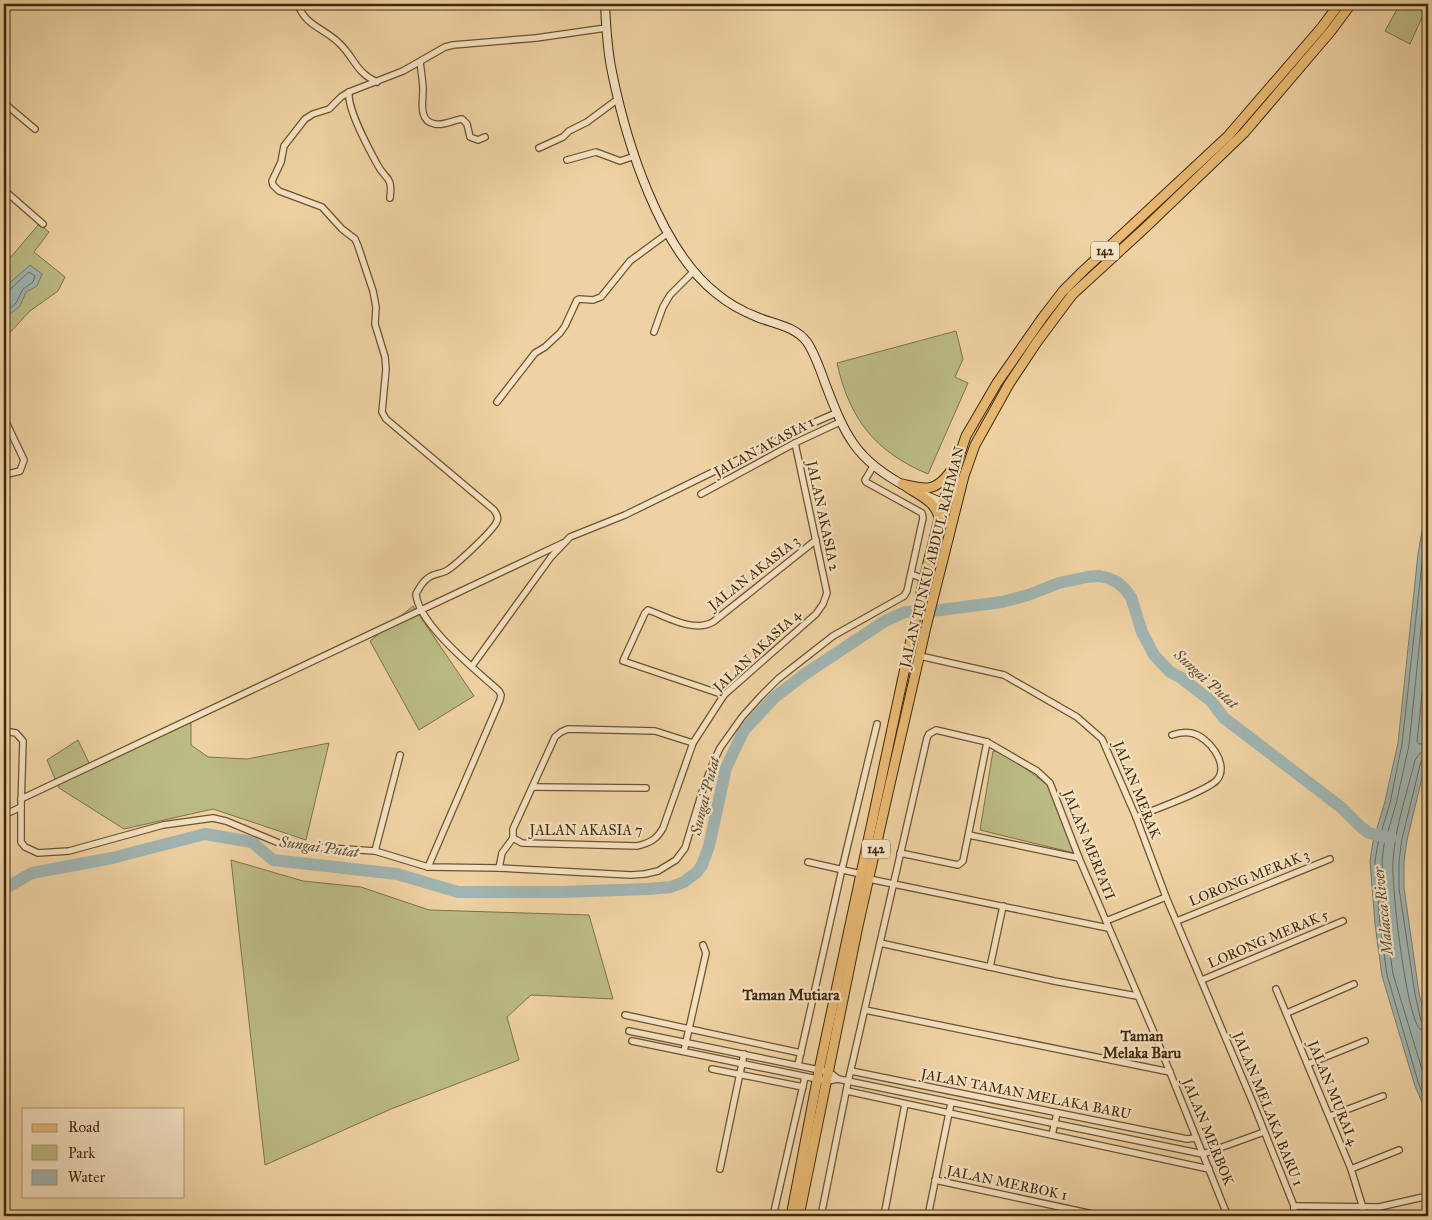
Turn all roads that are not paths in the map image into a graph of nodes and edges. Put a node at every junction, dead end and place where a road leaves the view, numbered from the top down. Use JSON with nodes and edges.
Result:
{"nodes":[{"id":1,"x":298,"y":4,"type":"edge"},
{"id":2,"x":605,"y":4,"type":"edge"},
{"id":3,"x":1339,"y":4,"type":"edge"},
{"id":4,"x":1350,"y":4,"type":"edge"},
{"id":5,"x":606,"y":28,"type":"junction"},
{"id":6,"x":420,"y":62,"type":"junction"},
{"id":7,"x":377,"y":82,"type":"junction"},
{"id":8,"x":349,"y":92,"type":"junction"},
{"id":9,"x":618,"y":99,"type":"junction"},
{"id":10,"x":4,"y":103,"type":"edge"},
{"id":11,"x":36,"y":129,"type":"dead end"},
{"id":12,"x":485,"y":137,"type":"dead end"},
{"id":13,"x":539,"y":148,"type":"dead end"},
{"id":14,"x":635,"y":156,"type":"junction"},
{"id":15,"x":567,"y":160,"type":"dead end"},
{"id":16,"x":4,"y":190,"type":"edge"},
{"id":17,"x":390,"y":198,"type":"dead end"},
{"id":18,"x":43,"y":224,"type":"dead end"},
{"id":19,"x":668,"y":233,"type":"junction"},
{"id":20,"x":694,"y":271,"type":"junction"},
{"id":21,"x":654,"y":332,"type":"dead end"},
{"id":22,"x":497,"y":402,"type":"dead end"},
{"id":23,"x":836,"y":413,"type":"junction"},
{"id":24,"x":4,"y":418,"type":"edge"},
{"id":25,"x":840,"y":422,"type":"junction"},
{"id":26,"x":978,"y":438,"type":"junction"},
{"id":27,"x":795,"y":443,"type":"junction"},
{"id":28,"x":959,"y":452,"type":"junction"},
{"id":29,"x":874,"y":465,"type":"junction"},
{"id":30,"x":4,"y":475,"type":"edge"},
{"id":31,"x":902,"y":484,"type":"junction"},
{"id":32,"x":701,"y":494,"type":"dead end"},
{"id":33,"x":943,"y":503,"type":"junction"},
{"id":34,"x":939,"y":519,"type":"junction"},
{"id":35,"x":816,"y":540,"type":"junction"},
{"id":36,"x":563,"y":543,"type":"junction"},
{"id":37,"x":911,"y":574,"type":"junction"},
{"id":38,"x":924,"y":579,"type":"junction"},
{"id":39,"x":937,"y":581,"type":"junction"},
{"id":40,"x":827,"y":593,"type":"joint"},
{"id":41,"x":421,"y":610,"type":"junction"},
{"id":42,"x":920,"y":656,"type":"junction"},
{"id":43,"x":472,"y":666,"type":"junction"},
{"id":44,"x":724,"y":695,"type":"junction"},
{"id":45,"x":876,"y":724,"type":"dead end"},
{"id":46,"x":4,"y":731,"type":"edge"},
{"id":47,"x":1172,"y":736,"type":"dead end"},
{"id":48,"x":987,"y":742,"type":"junction"},
{"id":49,"x":693,"y":743,"type":"junction"},
{"id":50,"x":400,"y":755,"type":"dead end"},
{"id":51,"x":533,"y":787,"type":"junction"},
{"id":52,"x":646,"y":788,"type":"dead end"},
{"id":53,"x":21,"y":799,"type":"junction"},
{"id":54,"x":21,"y":807,"type":"junction"},
{"id":55,"x":4,"y":815,"type":"edge"},
{"id":56,"x":1136,"y":817,"type":"junction"},
{"id":57,"x":969,"y":835,"type":"junction"},
{"id":58,"x":658,"y":837,"type":"joint"},
{"id":59,"x":513,"y":838,"type":"junction"},
{"id":60,"x":375,"y":851,"type":"junction"},
{"id":61,"x":900,"y":853,"type":"junction"},
{"id":62,"x":1079,"y":858,"type":"junction"},
{"id":63,"x":1330,"y":859,"type":"dead end"},
{"id":64,"x":808,"y":862,"type":"dead end"},
{"id":65,"x":428,"y":867,"type":"junction"},
{"id":66,"x":499,"y":868,"type":"junction"},
{"id":67,"x":842,"y":869,"type":"junction"},
{"id":68,"x":865,"y":876,"type":"junction"},
{"id":69,"x":893,"y":884,"type":"junction"},
{"id":70,"x":1166,"y":898,"type":"junction"},
{"id":71,"x":1003,"y":906,"type":"junction"},
{"id":72,"x":1106,"y":921,"type":"junction"},
{"id":73,"x":1177,"y":921,"type":"junction"},
{"id":74,"x":1343,"y":921,"type":"dead end"},
{"id":75,"x":1108,"y":928,"type":"junction"},
{"id":76,"x":880,"y":943,"type":"junction"},
{"id":77,"x":703,"y":945,"type":"dead end"},
{"id":78,"x":990,"y":967,"type":"junction"},
{"id":79,"x":1202,"y":980,"type":"junction"},
{"id":80,"x":1354,"y":984,"type":"dead end"},
{"id":81,"x":1276,"y":989,"type":"dead end"},
{"id":82,"x":1137,"y":996,"type":"junction"},
{"id":83,"x":865,"y":1010,"type":"junction"},
{"id":84,"x":1214,"y":1012,"type":"joint"},
{"id":85,"x":1287,"y":1013,"type":"junction"},
{"id":86,"x":625,"y":1015,"type":"dead end"},
{"id":87,"x":688,"y":1029,"type":"junction"},
{"id":88,"x":629,"y":1031,"type":"dead end"},
{"id":89,"x":1155,"y":1035,"type":"joint"},
{"id":90,"x":632,"y":1040,"type":"dead end"},
{"id":91,"x":1365,"y":1041,"type":"dead end"},
{"id":92,"x":686,"y":1042,"type":"junction"},
{"id":93,"x":684,"y":1051,"type":"junction"},
{"id":94,"x":801,"y":1053,"type":"junction"},
{"id":95,"x":744,"y":1054,"type":"junction"},
{"id":96,"x":743,"y":1064,"type":"junction"},
{"id":97,"x":1308,"y":1064,"type":"junction"},
{"id":98,"x":798,"y":1065,"type":"junction"},
{"id":99,"x":712,"y":1069,"type":"dead end"},
{"id":100,"x":851,"y":1071,"type":"junction"},
{"id":101,"x":1170,"y":1072,"type":"junction"},
{"id":102,"x":818,"y":1074,"type":"junction"},
{"id":103,"x":740,"y":1075,"type":"junction"},
{"id":104,"x":805,"y":1076,"type":"junction"},
{"id":105,"x":828,"y":1076,"type":"junction"},
{"id":106,"x":848,"y":1082,"type":"junction"},
{"id":107,"x":803,"y":1087,"type":"junction"},
{"id":108,"x":846,"y":1091,"type":"junction"},
{"id":109,"x":1383,"y":1096,"type":"dead end"},
{"id":110,"x":998,"y":1101,"type":"junction"},
{"id":111,"x":950,"y":1103,"type":"junction"},
{"id":112,"x":905,"y":1104,"type":"junction"},
{"id":113,"x":996,"y":1112,"type":"junction"},
{"id":114,"x":948,"y":1113,"type":"junction"},
{"id":115,"x":1057,"y":1113,"type":"junction"},
{"id":116,"x":1330,"y":1116,"type":"junction"},
{"id":117,"x":1054,"y":1124,"type":"junction"},
{"id":118,"x":1264,"y":1132,"type":"junction"},
{"id":119,"x":1052,"y":1135,"type":"junction"},
{"id":120,"x":1196,"y":1138,"type":"junction"},
{"id":121,"x":1399,"y":1150,"type":"dead end"},
{"id":122,"x":1203,"y":1154,"type":"junction"},
{"id":123,"x":720,"y":1169,"type":"dead end"},
{"id":124,"x":1351,"y":1169,"type":"junction"},
{"id":125,"x":1209,"y":1170,"type":"junction"},
{"id":126,"x":935,"y":1180,"type":"junction"},
{"id":127,"x":1428,"y":1196,"type":"edge"},
{"id":128,"x":1294,"y":1206,"type":"junction"},
{"id":129,"x":1363,"y":1208,"type":"junction"},
{"id":130,"x":1226,"y":1214,"type":"edge"},
{"id":131,"x":773,"y":1216,"type":"edge"},
{"id":132,"x":791,"y":1216,"type":"edge"},
{"id":133,"x":800,"y":1216,"type":"edge"},
{"id":134,"x":821,"y":1216,"type":"edge"},
{"id":135,"x":884,"y":1216,"type":"edge"},
{"id":136,"x":928,"y":1216,"type":"edge"},
{"id":137,"x":1102,"y":1216,"type":"edge"},
{"id":138,"x":1293,"y":1216,"type":"edge"},
{"id":139,"x":1361,"y":1216,"type":"edge"}],
"edges":[{"from":1,"to":7,"type":"street"},
{"from":2,"to":5,"type":"main road"},
{"from":3,"to":28,"type":"main road","name":"JALAN TUNKU ABDUL RAHMAN","number":"142"},
{"from":4,"to":26,"type":"main road","name":"JALAN TUNKU ABDUL RAHMAN","number":"142"},
{"from":5,"to":6,"type":"street"},
{"from":5,"to":9,"type":"main road"},
{"from":6,"to":7,"type":"street"},
{"from":6,"to":12,"type":"street"},
{"from":7,"to":8,"type":"street"},
{"from":8,"to":17,"type":"street"},
{"from":8,"to":41,"type":"street"},
{"from":9,"to":13,"type":"street"},
{"from":9,"to":14,"type":"main road"},
{"from":10,"to":11,"type":"street"},
{"from":14,"to":15,"type":"street"},
{"from":14,"to":19,"type":"main road"},
{"from":16,"to":18,"type":"street"},
{"from":19,"to":20,"type":"main road"},
{"from":19,"to":22,"type":"street"},
{"from":20,"to":21,"type":"street"},
{"from":20,"to":23,"type":"main road"},
{"from":23,"to":25,"type":"main road"},
{"from":23,"to":36,"type":"street"},
{"from":24,"to":30,"type":"street"},
{"from":25,"to":27,"type":"street","name":"JALAN AKASIA 1"},
{"from":25,"to":29,"type":"main road"},
{"from":26,"to":33,"type":"main road"},
{"from":26,"to":39,"type":"main road","name":"JALAN TUNKU ABDUL RAHMAN","number":"142"},
{"from":27,"to":32,"type":"street","name":"JALAN AKASIA 1"},
{"from":27,"to":35,"type":"street","name":"JALAN AKASIA 2"},
{"from":28,"to":31,"type":"main road"},
{"from":28,"to":33,"type":"main road","name":"JALAN TUNKU ABDUL RAHMAN","number":"142"},
{"from":29,"to":31,"type":"main road"},
{"from":29,"to":37,"type":"street"},
{"from":31,"to":33,"type":"main road"},
{"from":31,"to":34,"type":"main road"},
{"from":33,"to":34,"type":"main road","name":"JALAN TUNKU ABDUL RAHMAN","number":"142"},
{"from":33,"to":39,"type":"main road"},
{"from":34,"to":38,"type":"main road","name":"JALAN TUNKU ABDUL RAHMAN","number":"142"},
{"from":35,"to":40,"type":"street","name":"JALAN AKASIA 2"},
{"from":35,"to":44,"type":"street","name":"JALAN AKASIA 3"},
{"from":36,"to":41,"type":"street"},
{"from":36,"to":43,"type":"street"},
{"from":37,"to":38,"type":"street"},
{"from":37,"to":66,"type":"street"},
{"from":38,"to":68,"type":"main road","name":"JALAN TUNKU ABDUL RAHMAN","number":"142"},
{"from":39,"to":42,"type":"main road","name":"JALAN TUNKU ABDUL RAHMAN","number":"142"},
{"from":40,"to":44,"type":"street","name":"JALAN AKASIA 4"},
{"from":41,"to":43,"type":"street"},
{"from":41,"to":53,"type":"street"},
{"from":42,"to":56,"type":"street","name":"JALAN MERAK"},
{"from":42,"to":68,"type":"main road","name":"JALAN TUNKU ABDUL RAHMAN","number":"142"},
{"from":43,"to":65,"type":"street"},
{"from":44,"to":49,"type":"street","name":"JALAN AKASIA 4"},
{"from":45,"to":67,"type":"street"},
{"from":46,"to":53,"type":"street"},
{"from":47,"to":56,"type":"street"},
{"from":48,"to":57,"type":"street"},
{"from":48,"to":61,"type":"street","name":"JALAN MERPATI"},
{"from":48,"to":62,"type":"street","name":"JALAN MERPATI"},
{"from":49,"to":51,"type":"street"},
{"from":49,"to":58,"type":"street","name":"JALAN AKASIA 4"},
{"from":50,"to":60,"type":"street"},
{"from":51,"to":52,"type":"street"},
{"from":51,"to":59,"type":"street"},
{"from":53,"to":54,"type":"street"},
{"from":54,"to":55,"type":"street"},
{"from":54,"to":60,"type":"street"},
{"from":56,"to":70,"type":"street","name":"JALAN MERAK"},
{"from":57,"to":61,"type":"street"},
{"from":57,"to":62,"type":"street"},
{"from":58,"to":59,"type":"street","name":"JALAN AKASIA 7"},
{"from":59,"to":66,"type":"street"},
{"from":60,"to":65,"type":"street"},
{"from":61,"to":69,"type":"street"},
{"from":62,"to":72,"type":"street","name":"JALAN MERPATI"},
{"from":63,"to":73,"type":"street","name":"LORONG MERAK 3"},
{"from":64,"to":67,"type":"street"},
{"from":65,"to":66,"type":"street"},
{"from":67,"to":68,"type":"street"},
{"from":67,"to":94,"type":"street"},
{"from":68,"to":69,"type":"street"},
{"from":68,"to":102,"type":"main road","name":"JALAN TUNKU ABDUL RAHMAN","number":"142"},
{"from":68,"to":105,"type":"main road","name":"JALAN TUNKU ABDUL RAHMAN","number":"142"},
{"from":69,"to":71,"type":"street"},
{"from":69,"to":76,"type":"street"},
{"from":70,"to":72,"type":"street"},
{"from":70,"to":73,"type":"street","name":"JALAN MERAK"},
{"from":71,"to":75,"type":"street"},
{"from":71,"to":78,"type":"street"},
{"from":72,"to":75,"type":"street","name":"JALAN MERPATI"},
{"from":73,"to":79,"type":"street","name":"JALAN MERAK"},
{"from":74,"to":79,"type":"street","name":"LORONG MERAK 5"},
{"from":75,"to":82,"type":"street","name":"JALAN MERPATI"},
{"from":76,"to":78,"type":"street"},
{"from":76,"to":83,"type":"street"},
{"from":77,"to":87,"type":"street"},
{"from":78,"to":82,"type":"street"},
{"from":79,"to":84,"type":"street","name":"JALAN MERAK"},
{"from":80,"to":85,"type":"street"},
{"from":81,"to":85,"type":"street","name":"JALAN MURAI 4"},
{"from":82,"to":89,"type":"street","name":"JALAN MERPATI"},
{"from":83,"to":100,"type":"street"},
{"from":83,"to":101,"type":"street"},
{"from":84,"to":118,"type":"street","name":"JALAN MELAKA BARU 1"},
{"from":85,"to":97,"type":"street","name":"JALAN MURAI 4"},
{"from":86,"to":87,"type":"street"},
{"from":87,"to":92,"type":"street"},
{"from":87,"to":94,"type":"street"},
{"from":88,"to":92,"type":"street"},
{"from":89,"to":101,"type":"street","name":"JALAN MERBOK"},
{"from":90,"to":93,"type":"street"},
{"from":91,"to":97,"type":"street"},
{"from":92,"to":93,"type":"street"},
{"from":92,"to":95,"type":"street"},
{"from":93,"to":96,"type":"street"},
{"from":94,"to":98,"type":"street"},
{"from":95,"to":96,"type":"street"},
{"from":95,"to":98,"type":"street"},
{"from":96,"to":103,"type":"street"},
{"from":96,"to":104,"type":"street"},
{"from":97,"to":116,"type":"street","name":"JALAN MURAI 4"},
{"from":98,"to":102,"type":"street"},
{"from":99,"to":103,"type":"street"},
{"from":100,"to":106,"type":"street"},
{"from":100,"to":110,"type":"street","name":"JALAN TAMAN MELAKA BARU"},
{"from":101,"to":120,"type":"street","name":"JALAN MERBOK"},
{"from":102,"to":104,"type":"street"},
{"from":102,"to":105,"type":"street"},
{"from":102,"to":105,"type":"street"},
{"from":102,"to":132,"type":"main road","name":"JALAN TUNKU ABDUL RAHMAN","number":"142"},
{"from":103,"to":107,"type":"street"},
{"from":103,"to":123,"type":"street"},
{"from":104,"to":107,"type":"street"},
{"from":105,"to":106,"type":"street"},
{"from":105,"to":133,"type":"main road","name":"JALAN TUNKU ABDUL RAHMAN","number":"142"},
{"from":106,"to":108,"type":"street"},
{"from":106,"to":111,"type":"street"},
{"from":107,"to":131,"type":"street"},
{"from":108,"to":112,"type":"street"},
{"from":108,"to":134,"type":"street"},
{"from":109,"to":116,"type":"street"},
{"from":110,"to":113,"type":"street"},
{"from":110,"to":115,"type":"street","name":"JALAN TAMAN MELAKA BARU"},
{"from":111,"to":113,"type":"street"},
{"from":111,"to":114,"type":"street"},
{"from":112,"to":114,"type":"street"},
{"from":112,"to":135,"type":"street"},
{"from":113,"to":117,"type":"street"},
{"from":114,"to":119,"type":"street"},
{"from":114,"to":126,"type":"street"},
{"from":115,"to":117,"type":"street"},
{"from":115,"to":120,"type":"street","name":"JALAN TAMAN MELAKA BARU"},
{"from":116,"to":124,"type":"street","name":"JALAN MURAI 4"},
{"from":117,"to":119,"type":"street"},
{"from":117,"to":122,"type":"street"},
{"from":118,"to":122,"type":"street"},
{"from":118,"to":128,"type":"street","name":"JALAN MELAKA BARU 1"},
{"from":119,"to":125,"type":"street"},
{"from":120,"to":122,"type":"street","name":"JALAN MERBOK"},
{"from":121,"to":124,"type":"street"},
{"from":122,"to":125,"type":"street","name":"JALAN MERBOK"},
{"from":124,"to":129,"type":"street","name":"JALAN MURAI 4"},
{"from":125,"to":130,"type":"street","name":"JALAN MERBOK"},
{"from":126,"to":136,"type":"street"},
{"from":126,"to":137,"type":"street","name":"JALAN MERBOK 1"},
{"from":127,"to":129,"type":"street"},
{"from":128,"to":129,"type":"street"},
{"from":128,"to":138,"type":"street","name":"JALAN MELAKA BARU 1"},
{"from":129,"to":139,"type":"street"}]}
